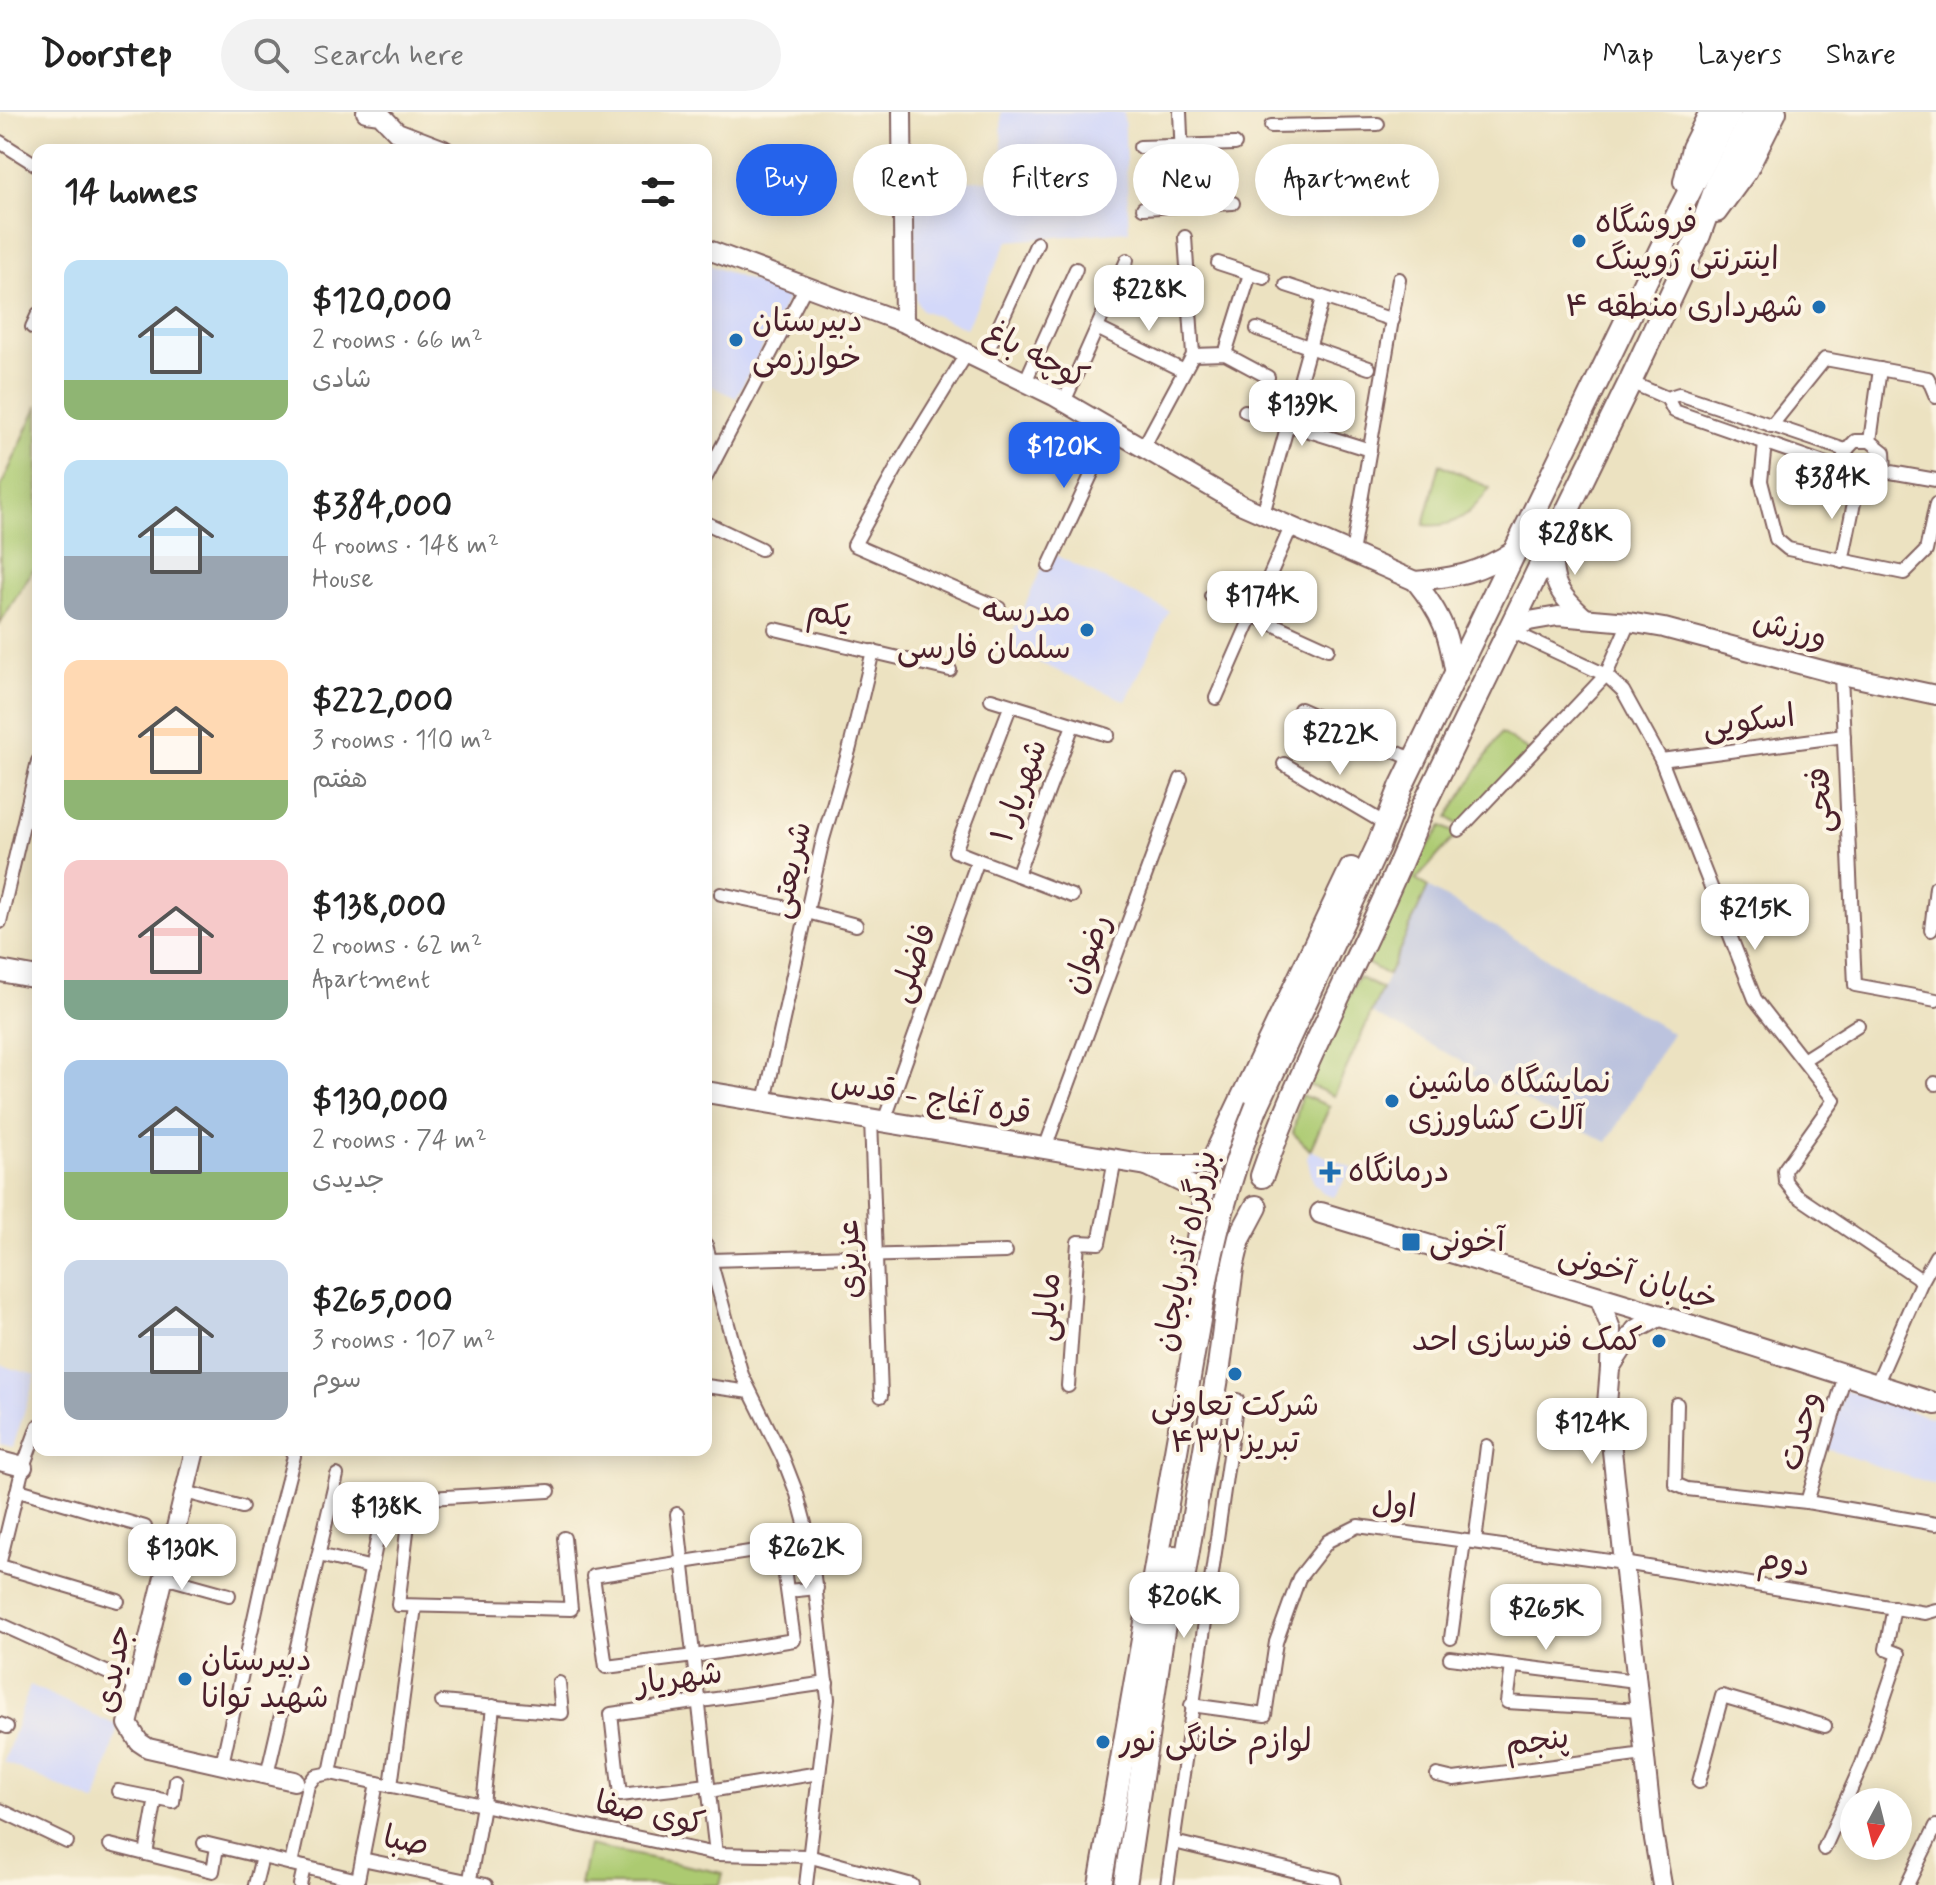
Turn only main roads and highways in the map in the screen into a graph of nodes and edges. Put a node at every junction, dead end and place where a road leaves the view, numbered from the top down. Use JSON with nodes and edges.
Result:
{"nodes":[{"id":1,"x":902,"y":112,"type":"edge"},
{"id":2,"x":1711,"y":112,"type":"edge"},
{"id":3,"x":1730,"y":112,"type":"edge"},
{"id":4,"x":1754,"y":112,"type":"edge"},
{"id":5,"x":1775,"y":112,"type":"edge"},
{"id":6,"x":375,"y":113,"type":"edge"},
{"id":7,"x":428,"y":144,"type":"edge"},
{"id":8,"x":1675,"y":220,"type":"junction"},
{"id":9,"x":1699,"y":235,"type":"junction"},
{"id":10,"x":712,"y":251,"type":"edge"},
{"id":11,"x":904,"y":323,"type":"junction"},
{"id":12,"x":1551,"y":543,"type":"junction"},
{"id":13,"x":1515,"y":550,"type":"junction"},
{"id":14,"x":1415,"y":581,"type":"junction"},
{"id":15,"x":1585,"y":618,"type":"junction"},
{"id":16,"x":1509,"y":630,"type":"junction"},
{"id":17,"x":1455,"y":675,"type":"junction"},
{"id":18,"x":1936,"y":695,"type":"edge"},
{"id":19,"x":1401,"y":787,"type":"junction"},
{"id":20,"x":0,"y":971,"type":"edge"},
{"id":21,"x":32,"y":977,"type":"edge"},
{"id":22,"x":712,"y":1093,"type":"edge"},
{"id":23,"x":1262,"y":1110,"type":"junction"},
{"id":24,"x":1211,"y":1164,"type":"junction"},
{"id":25,"x":1147,"y":1165,"type":"junction"},
{"id":26,"x":1262,"y":1176,"type":"junction"},
{"id":27,"x":1204,"y":1194,"type":"junction"},
{"id":28,"x":1256,"y":1207,"type":"junction"},
{"id":29,"x":1321,"y":1213,"type":"dead end"},
{"id":30,"x":1193,"y":1260,"type":"junction"},
{"id":31,"x":1219,"y":1277,"type":"junction"},
{"id":32,"x":1599,"y":1297,"type":"junction"},
{"id":33,"x":1661,"y":1316,"type":"junction"},
{"id":34,"x":1610,"y":1368,"type":"junction"},
{"id":35,"x":1936,"y":1404,"type":"edge"},
{"id":36,"x":194,"y":1456,"type":"edge"},
{"id":37,"x":0,"y":1461,"type":"edge"},
{"id":38,"x":23,"y":1467,"type":"road end"},
{"id":39,"x":1157,"y":1620,"type":"junction"},
{"id":40,"x":301,"y":1783,"type":"road end"},
{"id":41,"x":1100,"y":1885,"type":"edge"},
{"id":42,"x":1125,"y":1885,"type":"edge"},
{"id":43,"x":1662,"y":1885,"type":"edge"}],
"edges":[{"from":1,"to":11,"type":"main road"},
{"from":2,"to":8,"type":"highway","name":"بزرگراه آذربایجان"},
{"from":3,"to":8,"type":"highway","name":"بزرگراه آذربایجان"},
{"from":4,"to":9,"type":"highway","name":"بزرگراه آذربایجان"},
{"from":5,"to":9,"type":"highway","name":"بزرگراه آذربایجان"},
{"from":6,"to":7,"type":"main road"},
{"from":8,"to":13,"type":"highway","name":"بزرگراه آذربایجان"},
{"from":9,"to":12,"type":"highway","name":"بزرگراه آذربایجان"},
{"from":10,"to":11,"type":"main road","name":"کوچه باغ"},
{"from":11,"to":14,"type":"main road","name":"کوچه باغ"},
{"from":12,"to":15,"type":"main road"},
{"from":12,"to":16,"type":"highway","name":"بزرگراه آذربایجان"},
{"from":13,"to":14,"type":"main road"},
{"from":13,"to":17,"type":"highway","name":"بزرگراه آذربایجان"},
{"from":14,"to":17,"type":"main road"},
{"from":15,"to":16,"type":"main road","name":"ورزش"},
{"from":15,"to":18,"type":"main road","name":"ورزش"},
{"from":16,"to":23,"type":"highway","name":"بزرگراه آذربایجان"},
{"from":17,"to":19,"type":"highway","name":"بزرگراه آذربایجان"},
{"from":19,"to":23,"type":"highway","name":"بزرگراه آذربایجان"},
{"from":19,"to":23,"type":"highway","name":"بزرگراه آذربایجان"},
{"from":20,"to":21,"type":"main road"},
{"from":22,"to":25,"type":"main road","name":"قره آغاج - قدس"},
{"from":23,"to":24,"type":"highway","name":"بزرگراه آذربایجان"},
{"from":23,"to":26,"type":"highway","name":"بزرگراه آذربایجان"},
{"from":23,"to":31,"type":"highway","name":"بزرگراه آذربایجان"},
{"from":24,"to":25,"type":"main road"},
{"from":24,"to":26,"type":"highway"},
{"from":24,"to":27,"type":"highway"},
{"from":25,"to":27,"type":"main road"},
{"from":26,"to":28,"type":"highway"},
{"from":27,"to":28,"type":"highway"},
{"from":27,"to":30,"type":"highway","name":"بزرگراه آذربایجان"},
{"from":28,"to":31,"type":"highway","name":"بزرگراه آذربایجان"},
{"from":29,"to":32,"type":"main road","name":"خیابان آخونی"},
{"from":30,"to":31,"type":"highway"},
{"from":30,"to":39,"type":"highway","name":"بزرگراه آذربایجان"},
{"from":31,"to":39,"type":"highway","name":"بزرگراه آذربایجان"},
{"from":32,"to":33,"type":"main road","name":"خیابان آخونی"},
{"from":32,"to":34,"type":"main road"},
{"from":33,"to":34,"type":"main road"},
{"from":33,"to":35,"type":"main road","name":"خیابان آخونی"},
{"from":34,"to":43,"type":"main road"},
{"from":36,"to":40,"type":"main road","name":"جدیدی"},
{"from":37,"to":38,"type":"main road"},
{"from":39,"to":41,"type":"highway","name":"بزرگراه آذربایجان"},
{"from":39,"to":42,"type":"highway","name":"بزرگراه آذربایجان"}]}
